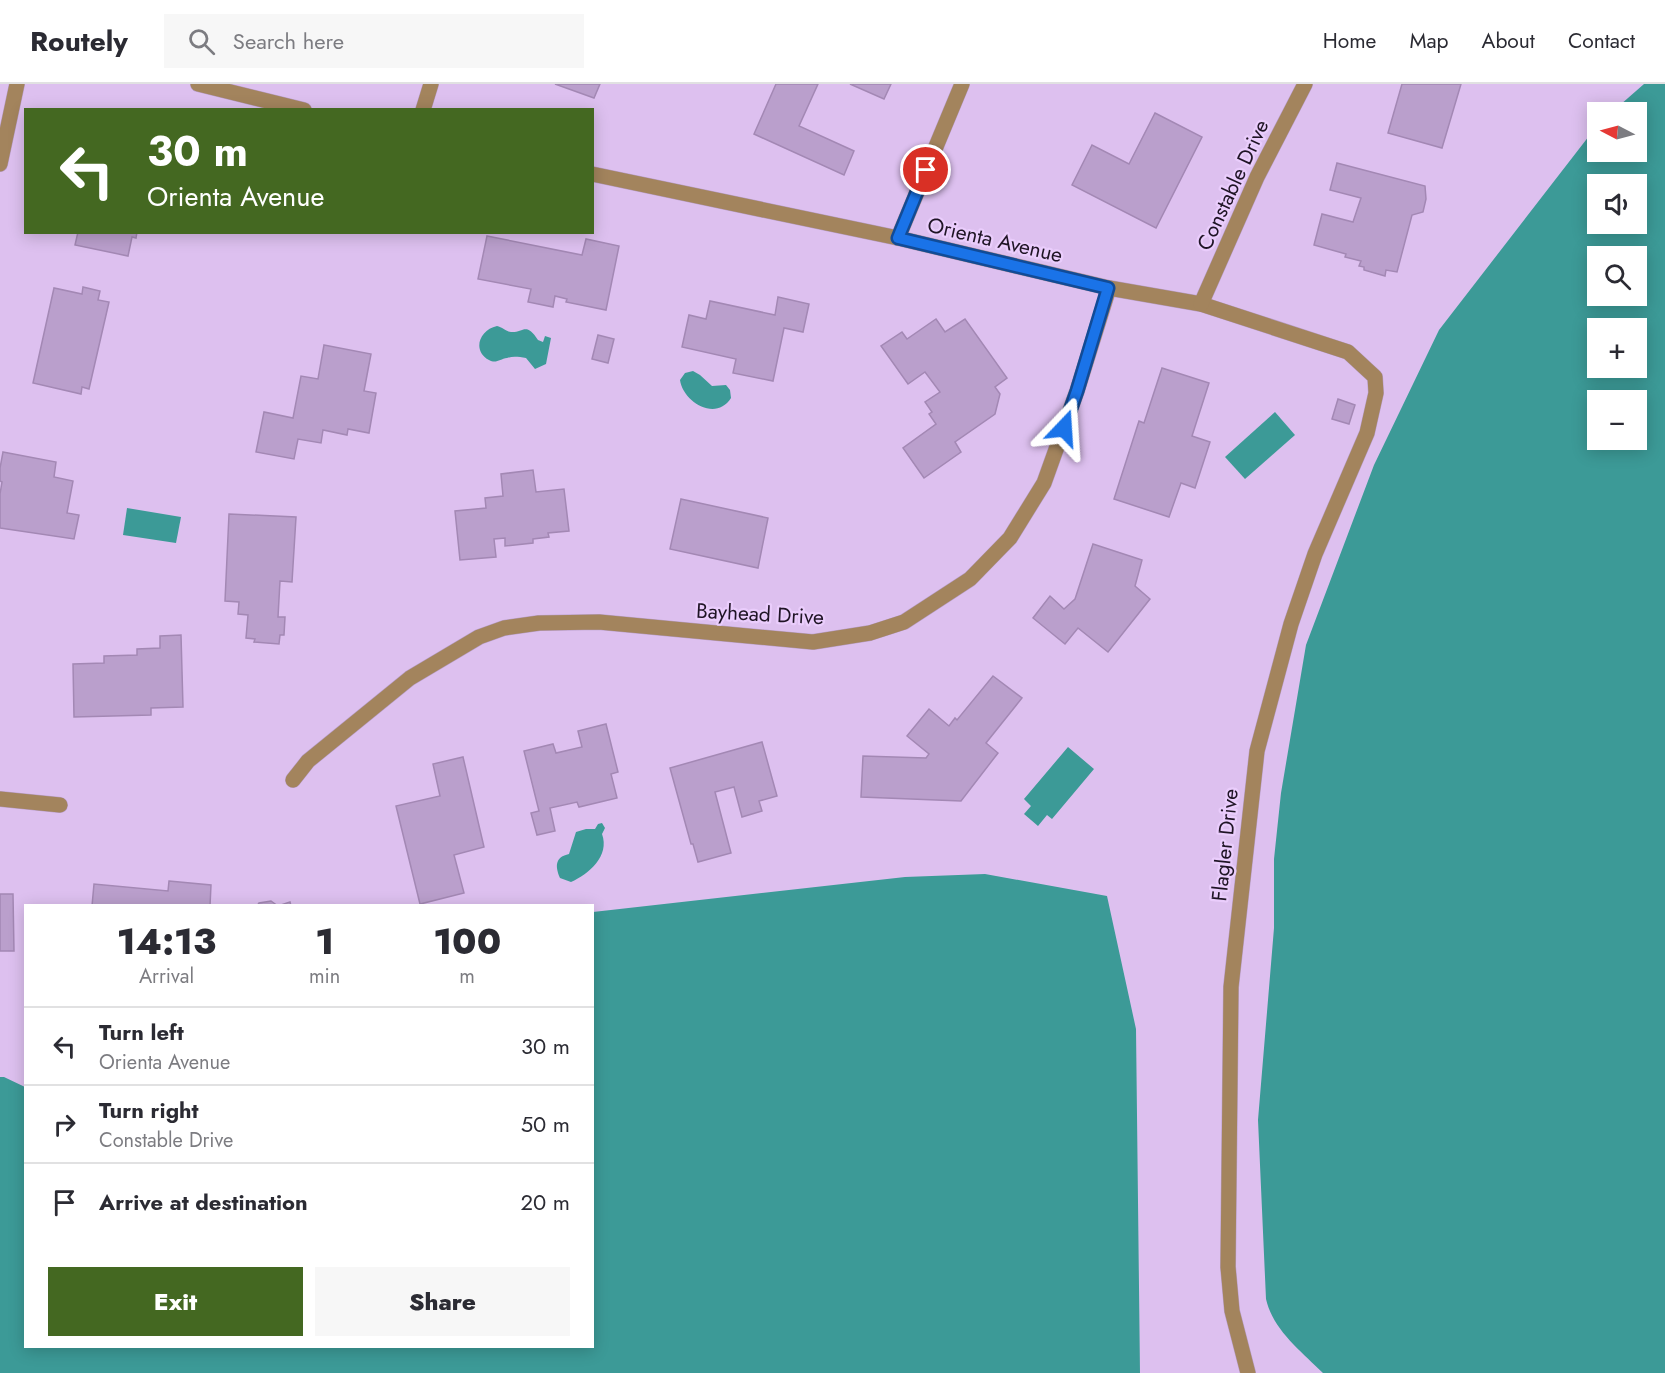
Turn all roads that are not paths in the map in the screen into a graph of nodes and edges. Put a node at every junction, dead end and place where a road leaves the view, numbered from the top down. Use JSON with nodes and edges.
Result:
{"nodes":[{"id":1,"x":17,"y":84,"type":"edge"},
{"id":2,"x":198,"y":84,"type":"edge"},
{"id":3,"x":431,"y":84,"type":"edge"},
{"id":4,"x":962,"y":84,"type":"edge"},
{"id":5,"x":1305,"y":84,"type":"edge"},
{"id":6,"x":296,"y":108,"type":"edge"},
{"id":7,"x":424,"y":108,"type":"edge"},
{"id":8,"x":0,"y":164,"type":"edge"},
{"id":9,"x":594,"y":174,"type":"edge"},
{"id":10,"x":898,"y":238,"type":"junction"},
{"id":11,"x":1108,"y":288,"type":"junction"},
{"id":12,"x":1200,"y":304,"type":"junction"},
{"id":13,"x":1348,"y":352,"type":"joint"},
{"id":14,"x":293,"y":780,"type":"dead end"},
{"id":15,"x":0,"y":799,"type":"edge"},
{"id":16,"x":60,"y":805,"type":"dead end"},
{"id":17,"x":1248,"y":1373,"type":"edge"}],
"edges":[{"from":1,"to":8,"type":"street"},
{"from":2,"to":6,"type":"street"},
{"from":3,"to":7,"type":"street"},
{"from":4,"to":10,"type":"street"},
{"from":5,"to":12,"type":"street","name":"Constable Drive"},
{"from":9,"to":10,"type":"street","name":"Orienta Avenue"},
{"from":10,"to":11,"type":"street","name":"Orienta Avenue"},
{"from":11,"to":12,"type":"street","name":"Orienta Avenue"},
{"from":11,"to":14,"type":"street","name":"Bayhead Drive"},
{"from":12,"to":13,"type":"street","name":"Orienta Avenue"},
{"from":13,"to":17,"type":"street","name":"Flagler Drive"},
{"from":15,"to":16,"type":"street"}]}
